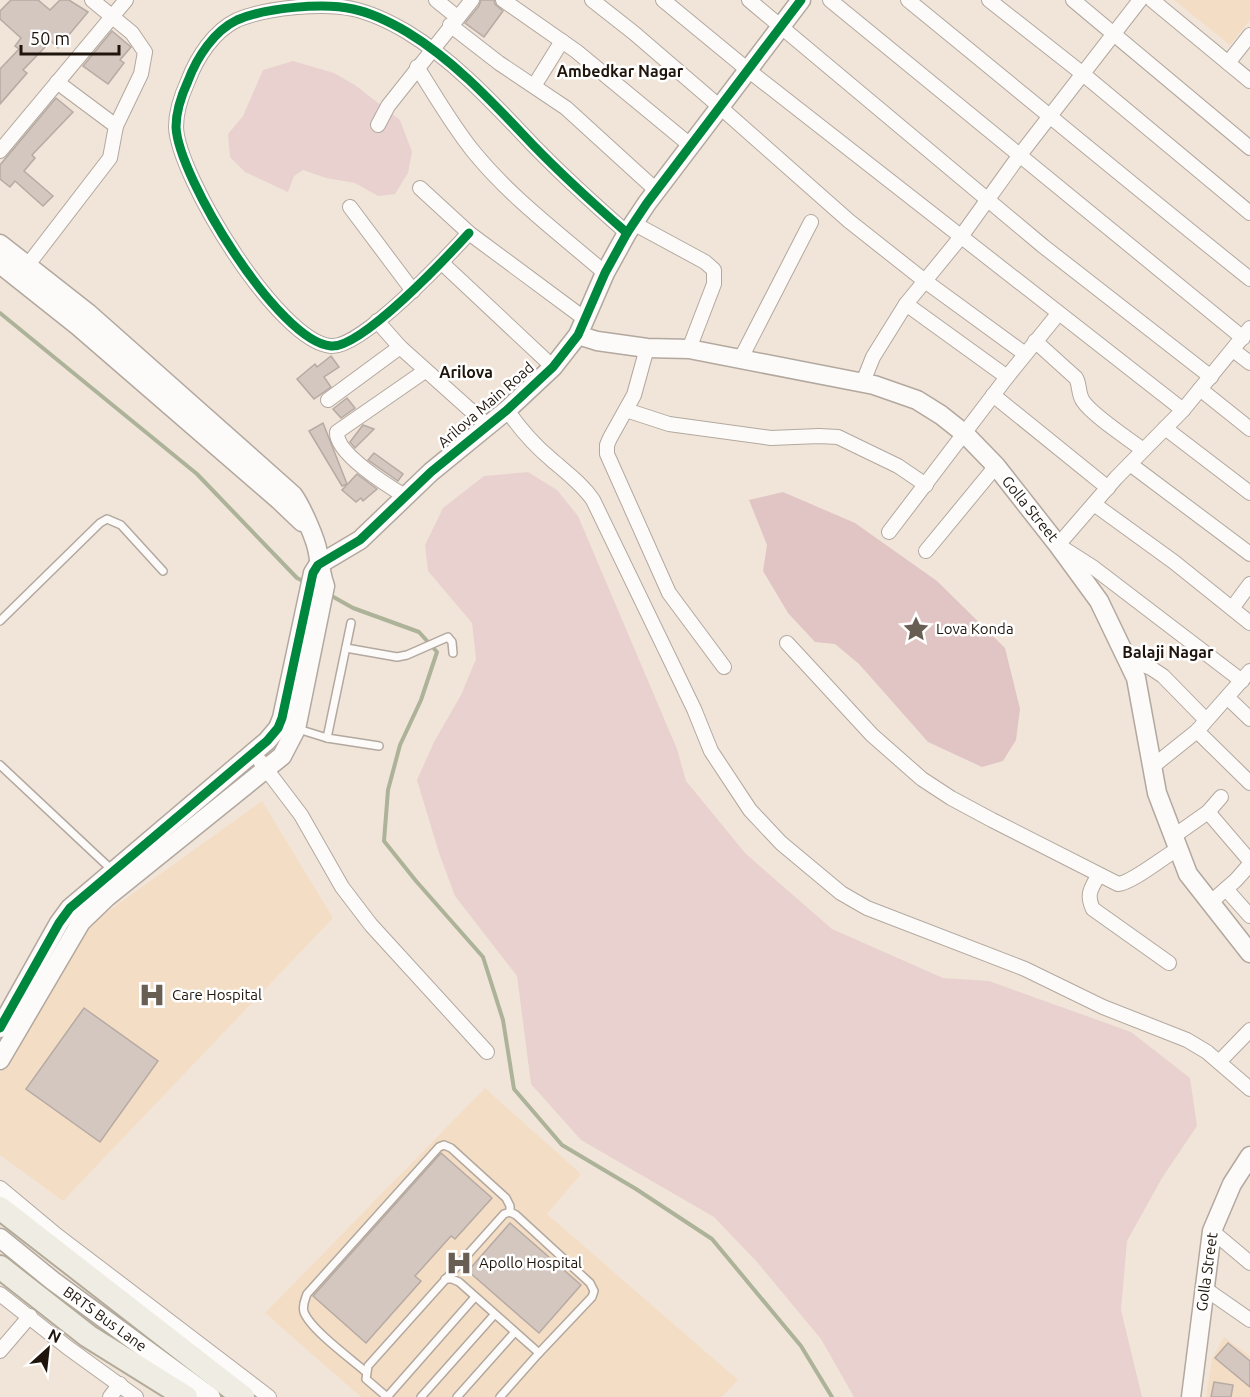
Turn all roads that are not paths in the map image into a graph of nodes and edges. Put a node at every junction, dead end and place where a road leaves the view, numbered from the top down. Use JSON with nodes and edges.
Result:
{"nodes":[{"id":1,"x":92,"y":0,"type":"edge"},
{"id":2,"x":126,"y":0,"type":"edge"},
{"id":3,"x":436,"y":0,"type":"edge"},
{"id":4,"x":472,"y":0,"type":"edge"},
{"id":5,"x":503,"y":0,"type":"edge"},
{"id":6,"x":591,"y":0,"type":"edge"},
{"id":7,"x":663,"y":0,"type":"edge"},
{"id":8,"x":749,"y":0,"type":"edge"},
{"id":9,"x":801,"y":0,"type":"edge"},
{"id":10,"x":830,"y":0,"type":"edge"},
{"id":11,"x":908,"y":0,"type":"edge"},
{"id":12,"x":989,"y":0,"type":"edge"},
{"id":13,"x":1073,"y":0,"type":"edge"},
{"id":14,"x":1140,"y":0,"type":"edge"},
{"id":15,"x":1152,"y":0,"type":"edge"},
{"id":16,"x":112,"y":16,"type":"junction"},
{"id":17,"x":454,"y":21,"type":"junction"},
{"id":18,"x":780,"y":27,"type":"junction"},
{"id":19,"x":1114,"y":34,"type":"junction"},
{"id":20,"x":1250,"y":35,"type":"edge"},
{"id":21,"x":562,"y":41,"type":"junction"},
{"id":22,"x":431,"y":49,"type":"junction"},
{"id":23,"x":1228,"y":63,"type":"junction"},
{"id":24,"x":417,"y":67,"type":"junction"},
{"id":25,"x":748,"y":70,"type":"junction"},
{"id":26,"x":1083,"y":74,"type":"junction"},
{"id":27,"x":1250,"y":81,"type":"edge"},
{"id":28,"x":57,"y":82,"type":"junction"},
{"id":29,"x":534,"y":86,"type":"junction"},
{"id":30,"x":720,"y":107,"type":"junction"},
{"id":31,"x":1050,"y":116,"type":"junction"},
{"id":32,"x":378,"y":125,"type":"dead end"},
{"id":33,"x":116,"y":126,"type":"junction"},
{"id":34,"x":690,"y":145,"type":"junction"},
{"id":35,"x":1250,"y":148,"type":"edge"},
{"id":36,"x":0,"y":151,"type":"edge"},
{"id":37,"x":1019,"y":156,"type":"junction"},
{"id":38,"x":420,"y":188,"type":"dead end"},
{"id":39,"x":656,"y":190,"type":"junction"},
{"id":40,"x":988,"y":199,"type":"junction"},
{"id":41,"x":350,"y":207,"type":"dead end"},
{"id":42,"x":1250,"y":213,"type":"edge"},
{"id":43,"x":811,"y":222,"type":"dead end"},
{"id":44,"x":630,"y":228,"type":"junction"},
{"id":45,"x":469,"y":233,"type":"junction"},
{"id":46,"x":960,"y":237,"type":"junction"},
{"id":47,"x":0,"y":244,"type":"edge"},
{"id":48,"x":442,"y":263,"type":"junction"},
{"id":49,"x":0,"y":264,"type":"edge"},
{"id":50,"x":27,"y":266,"type":"junction"},
{"id":51,"x":605,"y":273,"type":"junction"},
{"id":52,"x":1250,"y":279,"type":"edge"},
{"id":53,"x":925,"y":281,"type":"junction"},
{"id":54,"x":413,"y":291,"type":"junction"},
{"id":55,"x":906,"y":304,"type":"junction"},
{"id":56,"x":1058,"y":314,"type":"junction"},
{"id":57,"x":377,"y":321,"type":"junction"},
{"id":58,"x":581,"y":327,"type":"junction"},
{"id":59,"x":1246,"y":333,"type":"edge"},
{"id":60,"x":1035,"y":341,"type":"junction"},
{"id":61,"x":400,"y":347,"type":"junction"},
{"id":62,"x":646,"y":348,"type":"junction"},
{"id":63,"x":689,"y":349,"type":"junction"},
{"id":64,"x":1233,"y":350,"type":"junction"},
{"id":65,"x":1025,"y":354,"type":"junction"},
{"id":66,"x":740,"y":360,"type":"junction"},
{"id":67,"x":1250,"y":363,"type":"edge"},
{"id":68,"x":553,"y":367,"type":"junction"},
{"id":69,"x":425,"y":370,"type":"junction"},
{"id":70,"x":1006,"y":376,"type":"junction"},
{"id":71,"x":1210,"y":377,"type":"junction"},
{"id":72,"x":863,"y":382,"type":"junction"},
{"id":73,"x":1200,"y":389,"type":"junction"},
{"id":74,"x":993,"y":395,"type":"junction"},
{"id":75,"x":328,"y":400,"type":"dead end"},
{"id":76,"x":507,"y":410,"type":"junction"},
{"id":77,"x":626,"y":410,"type":"junction"},
{"id":78,"x":1183,"y":410,"type":"junction"},
{"id":79,"x":487,"y":425,"type":"junction"},
{"id":80,"x":1165,"y":428,"type":"junction"},
{"id":81,"x":1250,"y":429,"type":"edge"},
{"id":82,"x":965,"y":434,"type":"junction"},
{"id":83,"x":1143,"y":450,"type":"junction"},
{"id":84,"x":1130,"y":464,"type":"junction"},
{"id":85,"x":996,"y":466,"type":"junction"},
{"id":86,"x":926,"y":485,"type":"junction"},
{"id":87,"x":1108,"y":488,"type":"junction"},
{"id":88,"x":1250,"y":493,"type":"edge"},
{"id":89,"x":405,"y":496,"type":"junction"},
{"id":90,"x":1094,"y":504,"type":"junction"},
{"id":91,"x":309,"y":529,"type":"junction"},
{"id":92,"x":890,"y":532,"type":"dead end"},
{"id":93,"x":1058,"y":545,"type":"junction"},
{"id":94,"x":926,"y":551,"type":"dead end"},
{"id":95,"x":1250,"y":554,"type":"edge"},
{"id":96,"x":163,"y":571,"type":"dead end"},
{"id":97,"x":1250,"y":584,"type":"edge"},
{"id":98,"x":317,"y":585,"type":"junction"},
{"id":99,"x":1233,"y":607,"type":"junction"},
{"id":100,"x":0,"y":621,"type":"edge"},
{"id":101,"x":351,"y":623,"type":"dead end"},
{"id":102,"x":1250,"y":623,"type":"edge"},
{"id":103,"x":787,"y":643,"type":"dead end"},
{"id":104,"x":346,"y":648,"type":"junction"},
{"id":105,"x":453,"y":653,"type":"dead end"},
{"id":106,"x":1126,"y":658,"type":"junction"},
{"id":107,"x":724,"y":667,"type":"dead end"},
{"id":108,"x":1246,"y":676,"type":"edge"},
{"id":109,"x":1227,"y":698,"type":"junction"},
{"id":110,"x":1250,"y":719,"type":"edge"},
{"id":111,"x":1202,"y":726,"type":"junction"},
{"id":112,"x":296,"y":729,"type":"junction"},
{"id":113,"x":327,"y":738,"type":"junction"},
{"id":114,"x":379,"y":746,"type":"dead end"},
{"id":115,"x":253,"y":753,"type":"junction"},
{"id":116,"x":0,"y":765,"type":"edge"},
{"id":117,"x":1152,"y":767,"type":"junction"},
{"id":118,"x":268,"y":769,"type":"junction"},
{"id":119,"x":1250,"y":783,"type":"edge"},
{"id":120,"x":1221,"y":797,"type":"dead end"},
{"id":121,"x":1208,"y":812,"type":"junction"},
{"id":122,"x":1176,"y":843,"type":"junction"},
{"id":123,"x":1250,"y":862,"type":"edge"},
{"id":124,"x":112,"y":871,"type":"junction"},
{"id":125,"x":1098,"y":876,"type":"junction"},
{"id":126,"x":1226,"y":889,"type":"junction"},
{"id":127,"x":1210,"y":902,"type":"junction"},
{"id":128,"x":1250,"y":916,"type":"edge"},
{"id":129,"x":1250,"y":952,"type":"edge"},
{"id":130,"x":1168,"y":963,"type":"dead end"},
{"id":131,"x":0,"y":1028,"type":"edge"},
{"id":132,"x":1250,"y":1030,"type":"edge"},
{"id":133,"x":487,"y":1052,"type":"dead end"},
{"id":134,"x":0,"y":1060,"type":"edge"},
{"id":135,"x":1219,"y":1062,"type":"junction"},
{"id":136,"x":1250,"y":1089,"type":"edge"},
{"id":137,"x":1250,"y":1156,"type":"edge"},
{"id":138,"x":0,"y":1188,"type":"edge"},
{"id":139,"x":0,"y":1208,"type":"edge"},
{"id":140,"x":510,"y":1212,"type":"junction"},
{"id":141,"x":1212,"y":1231,"type":"junction"},
{"id":142,"x":0,"y":1238,"type":"edge"},
{"id":143,"x":1248,"y":1258,"type":"edge"},
{"id":144,"x":0,"y":1267,"type":"edge"},
{"id":145,"x":445,"y":1279,"type":"junction"},
{"id":146,"x":1204,"y":1288,"type":"junction"},
{"id":147,"x":0,"y":1294,"type":"edge"},
{"id":148,"x":476,"y":1297,"type":"junction"},
{"id":149,"x":494,"y":1315,"type":"junction"},
{"id":150,"x":30,"y":1316,"type":"junction"},
{"id":151,"x":1250,"y":1320,"type":"edge"},
{"id":152,"x":515,"y":1332,"type":"junction"},
{"id":153,"x":0,"y":1351,"type":"edge"},
{"id":154,"x":539,"y":1353,"type":"junction"},
{"id":155,"x":366,"y":1372,"type":"junction"},
{"id":156,"x":120,"y":1384,"type":"junction"},
{"id":157,"x":110,"y":1397,"type":"edge"},
{"id":158,"x":136,"y":1397,"type":"edge"},
{"id":159,"x":186,"y":1397,"type":"edge"},
{"id":160,"x":211,"y":1397,"type":"edge"},
{"id":161,"x":243,"y":1397,"type":"edge"},
{"id":162,"x":269,"y":1397,"type":"edge"},
{"id":163,"x":387,"y":1397,"type":"edge"},
{"id":164,"x":421,"y":1397,"type":"edge"},
{"id":165,"x":458,"y":1397,"type":"edge"},
{"id":166,"x":500,"y":1397,"type":"edge"},
{"id":167,"x":1191,"y":1397,"type":"edge"}],
"edges":[{"from":1,"to":16,"type":"street"},
{"from":2,"to":16,"type":"street"},
{"from":3,"to":17,"type":"street"},
{"from":4,"to":17,"type":"street"},
{"from":5,"to":21,"type":"street"},
{"from":6,"to":30,"type":"street"},
{"from":7,"to":25,"type":"street"},
{"from":8,"to":18,"type":"street"},
{"from":9,"to":18,"type":"street","name":"Arilova Main Road"},
{"from":10,"to":37,"type":"street"},
{"from":11,"to":31,"type":"street"},
{"from":12,"to":26,"type":"street"},
{"from":13,"to":19,"type":"street"},
{"from":14,"to":19,"type":"street"},
{"from":15,"to":23,"type":"street"},
{"from":16,"to":28,"type":"street"},
{"from":16,"to":33,"type":"street"},
{"from":17,"to":22,"type":"street"},
{"from":17,"to":29,"type":"street"},
{"from":18,"to":25,"type":"street","name":"Arilova Main Road"},
{"from":18,"to":40,"type":"street"},
{"from":19,"to":26,"type":"street"},
{"from":19,"to":35,"type":"street"},
{"from":20,"to":23,"type":"street"},
{"from":21,"to":29,"type":"street"},
{"from":21,"to":34,"type":"street"},
{"from":22,"to":24,"type":"street"},
{"from":22,"to":44,"type":"street"},
{"from":22,"to":57,"type":"street"},
{"from":23,"to":27,"type":"street"},
{"from":24,"to":32,"type":"street"},
{"from":24,"to":51,"type":"street"},
{"from":25,"to":30,"type":"street","name":"Arilova Main Road"},
{"from":25,"to":46,"type":"street"},
{"from":26,"to":31,"type":"street"},
{"from":26,"to":42,"type":"street"},
{"from":28,"to":33,"type":"street"},
{"from":28,"to":36,"type":"street"},
{"from":29,"to":39,"type":"street"},
{"from":30,"to":34,"type":"street","name":"Arilova Main Road"},
{"from":30,"to":53,"type":"street"},
{"from":31,"to":37,"type":"street"},
{"from":31,"to":52,"type":"street"},
{"from":33,"to":50,"type":"street"},
{"from":34,"to":39,"type":"street","name":"Arilova Main Road"},
{"from":37,"to":40,"type":"street"},
{"from":37,"to":59,"type":"street"},
{"from":38,"to":45,"type":"street"},
{"from":39,"to":44,"type":"street","name":"Arilova Main Road"},
{"from":40,"to":46,"type":"street"},
{"from":40,"to":71,"type":"street"},
{"from":41,"to":54,"type":"street"},
{"from":43,"to":66,"type":"street"},
{"from":44,"to":51,"type":"street","name":"Arilova Main Road"},
{"from":44,"to":63,"type":"street"},
{"from":45,"to":48,"type":"street"},
{"from":45,"to":58,"type":"street"},
{"from":46,"to":53,"type":"street"},
{"from":46,"to":56,"type":"street"},
{"from":47,"to":50,"type":"street"},
{"from":48,"to":54,"type":"street"},
{"from":48,"to":68,"type":"street"},
{"from":49,"to":91,"type":"street"},
{"from":50,"to":91,"type":"street"},
{"from":51,"to":58,"type":"street","name":"Arilova Main Road"},
{"from":53,"to":55,"type":"street"},
{"from":53,"to":65,"type":"street"},
{"from":54,"to":57,"type":"street"},
{"from":55,"to":70,"type":"street"},
{"from":55,"to":72,"type":"street"},
{"from":56,"to":60,"type":"street"},
{"from":56,"to":78,"type":"street"},
{"from":57,"to":61,"type":"street"},
{"from":58,"to":62,"type":"street","name":"Golla Street"},
{"from":58,"to":68,"type":"street","name":"Arilova Main Road"},
{"from":59,"to":64,"type":"street"},
{"from":60,"to":65,"type":"street"},
{"from":60,"to":83,"type":"street"},
{"from":61,"to":69,"type":"street"},
{"from":61,"to":75,"type":"street"},
{"from":62,"to":63,"type":"street","name":"Golla Street"},
{"from":62,"to":77,"type":"street"},
{"from":63,"to":66,"type":"street","name":"Golla Street"},
{"from":64,"to":67,"type":"street"},
{"from":64,"to":71,"type":"street"},
{"from":65,"to":70,"type":"street"},
{"from":66,"to":72,"type":"street","name":"Golla Street"},
{"from":68,"to":76,"type":"street","name":"Arilova Main Road"},
{"from":69,"to":79,"type":"street"},
{"from":69,"to":89,"type":"street"},
{"from":70,"to":74,"type":"street"},
{"from":71,"to":73,"type":"street"},
{"from":72,"to":82,"type":"street","name":"Golla Street"},
{"from":73,"to":78,"type":"street"},
{"from":73,"to":81,"type":"street"},
{"from":74,"to":82,"type":"street"},
{"from":74,"to":87,"type":"street"},
{"from":76,"to":79,"type":"street","name":"Arilova Main Road"},
{"from":76,"to":135,"type":"street"},
{"from":77,"to":86,"type":"street"},
{"from":77,"to":107,"type":"street"},
{"from":78,"to":80,"type":"street"},
{"from":79,"to":89,"type":"street","name":"Arilova Main Road"},
{"from":80,"to":83,"type":"street"},
{"from":80,"to":88,"type":"street"},
{"from":82,"to":85,"type":"street","name":"Golla Street"},
{"from":82,"to":86,"type":"street"},
{"from":83,"to":84,"type":"street"},
{"from":84,"to":87,"type":"street"},
{"from":84,"to":95,"type":"street"},
{"from":85,"to":93,"type":"street","name":"Golla Street"},
{"from":85,"to":94,"type":"street"},
{"from":86,"to":92,"type":"street"},
{"from":87,"to":90,"type":"street"},
{"from":89,"to":98,"type":"street","name":"Arilova Main Road"},
{"from":90,"to":93,"type":"street"},
{"from":90,"to":99,"type":"street"},
{"from":91,"to":98,"type":"street"},
{"from":93,"to":106,"type":"street","name":"Golla Street"},
{"from":93,"to":108,"type":"street"},
{"from":96,"to":100,"type":"lane"},
{"from":97,"to":99,"type":"street"},
{"from":98,"to":112,"type":"street"},
{"from":98,"to":115,"type":"street"},
{"from":99,"to":102,"type":"street"},
{"from":101,"to":104,"type":"lane"},
{"from":103,"to":125,"type":"street"},
{"from":104,"to":105,"type":"lane"},
{"from":104,"to":113,"type":"lane"},
{"from":106,"to":111,"type":"street"},
{"from":106,"to":117,"type":"street","name":"Golla Street"},
{"from":108,"to":109,"type":"street"},
{"from":109,"to":110,"type":"street"},
{"from":109,"to":111,"type":"street"},
{"from":111,"to":117,"type":"street"},
{"from":111,"to":119,"type":"street"},
{"from":112,"to":113,"type":"lane"},
{"from":112,"to":118,"type":"street"},
{"from":113,"to":114,"type":"lane"},
{"from":115,"to":118,"type":"street"},
{"from":115,"to":124,"type":"street"},
{"from":116,"to":124,"type":"lane"},
{"from":117,"to":122,"type":"street","name":"Golla Street"},
{"from":118,"to":133,"type":"street"},
{"from":118,"to":134,"type":"street"},
{"from":120,"to":121,"type":"street"},
{"from":121,"to":122,"type":"street"},
{"from":121,"to":123,"type":"street"},
{"from":122,"to":125,"type":"street"},
{"from":122,"to":127,"type":"street","name":"Golla Street"},
{"from":123,"to":126,"type":"street"},
{"from":124,"to":131,"type":"street"},
{"from":125,"to":130,"type":"street"},
{"from":126,"to":127,"type":"street"},
{"from":126,"to":128,"type":"street"},
{"from":127,"to":129,"type":"street","name":"Golla Street"},
{"from":132,"to":135,"type":"street"},
{"from":135,"to":136,"type":"street"},
{"from":137,"to":141,"type":"street","name":"Golla Street"},
{"from":138,"to":162,"type":"street"},
{"from":139,"to":161,"type":"main road"},
{"from":140,"to":145,"type":"lane"},
{"from":140,"to":154,"type":"lane"},
{"from":140,"to":155,"type":"lane"},
{"from":141,"to":143,"type":"street"},
{"from":141,"to":146,"type":"street","name":"Golla Street"},
{"from":142,"to":160,"type":"street","name":"BRTS Bus Lane"},
{"from":144,"to":159,"type":"main road"},
{"from":145,"to":148,"type":"lane"},
{"from":145,"to":155,"type":"lane"},
{"from":146,"to":151,"type":"street"},
{"from":146,"to":167,"type":"street","name":"Golla Street"},
{"from":147,"to":150,"type":"street"},
{"from":148,"to":149,"type":"lane"},
{"from":148,"to":163,"type":"lane"},
{"from":149,"to":152,"type":"lane"},
{"from":149,"to":164,"type":"lane"},
{"from":150,"to":153,"type":"street"},
{"from":150,"to":156,"type":"street"},
{"from":152,"to":154,"type":"lane"},
{"from":152,"to":165,"type":"lane"},
{"from":154,"to":166,"type":"lane"},
{"from":155,"to":163,"type":"lane"},
{"from":156,"to":157,"type":"street"},
{"from":156,"to":158,"type":"street"}]}
